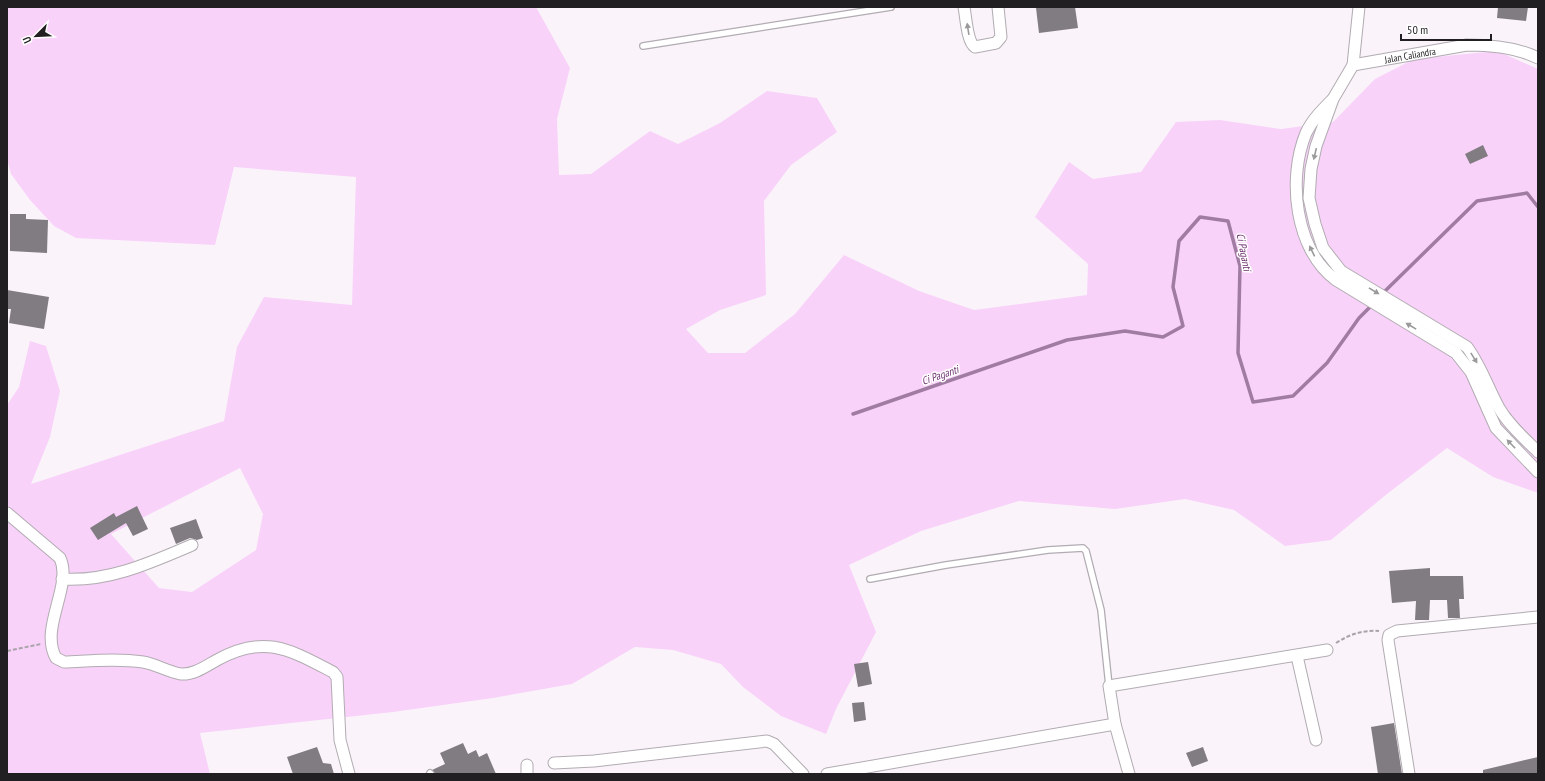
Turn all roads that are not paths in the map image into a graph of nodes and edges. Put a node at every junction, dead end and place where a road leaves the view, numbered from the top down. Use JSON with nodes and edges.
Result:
{"nodes":[{"id":1,"x":891,"y":7,"type":"edge"},
{"id":2,"x":964,"y":7,"type":"edge"},
{"id":3,"x":998,"y":7,"type":"edge"},
{"id":4,"x":1359,"y":7,"type":"edge"},
{"id":5,"x":643,"y":46,"type":"dead end"},
{"id":6,"x":1538,"y":58,"type":"edge"},
{"id":7,"x":1353,"y":65,"type":"junction"},
{"id":8,"x":1339,"y":276,"type":"junction"},
{"id":9,"x":1538,"y":452,"type":"edge"},
{"id":10,"x":1538,"y":472,"type":"edge"},
{"id":11,"x":7,"y":513,"type":"edge"},
{"id":12,"x":192,"y":545,"type":"dead end"},
{"id":13,"x":62,"y":579,"type":"junction"},
{"id":14,"x":870,"y":580,"type":"dead end"},
{"id":15,"x":1538,"y":617,"type":"edge"},
{"id":16,"x":1327,"y":650,"type":"road end"},
{"id":17,"x":1297,"y":656,"type":"junction"},
{"id":18,"x":1108,"y":686,"type":"junction"},
{"id":19,"x":1114,"y":724,"type":"junction"},
{"id":20,"x":1316,"y":740,"type":"dead end"},
{"id":21,"x":554,"y":763,"type":"dead end"},
{"id":22,"x":348,"y":774,"type":"edge"},
{"id":23,"x":803,"y":774,"type":"edge"},
{"id":24,"x":827,"y":774,"type":"edge"},
{"id":25,"x":1129,"y":774,"type":"edge"},
{"id":26,"x":1409,"y":774,"type":"edge"}],
"edges":[{"from":1,"to":5,"type":"lane"},
{"from":3,"to":2,"type":"street","one_way":true},
{"from":4,"to":7,"type":"street"},
{"from":6,"to":7,"type":"street","name":"Jalan Caliandra"},
{"from":7,"to":8,"type":"street"},
{"from":8,"to":9,"type":"street","one_way":true},
{"from":10,"to":8,"type":"street","one_way":true},
{"from":11,"to":13,"type":"street"},
{"from":12,"to":13,"type":"street"},
{"from":13,"to":22,"type":"street"},
{"from":14,"to":18,"type":"lane"},
{"from":15,"to":26,"type":"street"},
{"from":16,"to":17,"type":"street"},
{"from":17,"to":18,"type":"street"},
{"from":17,"to":20,"type":"street"},
{"from":18,"to":19,"type":"street"},
{"from":19,"to":24,"type":"street"},
{"from":19,"to":25,"type":"street"},
{"from":21,"to":23,"type":"street"}]}
